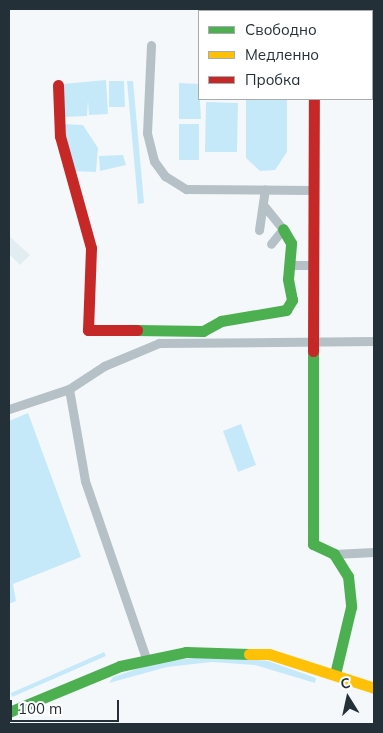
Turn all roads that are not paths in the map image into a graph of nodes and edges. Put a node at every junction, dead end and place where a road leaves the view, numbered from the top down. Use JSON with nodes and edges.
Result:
{"nodes":[{"id":1,"x":151,"y":45,"type":"dead end"},
{"id":2,"x":58,"y":85,"type":"dead end"},
{"id":3,"x":314,"y":100,"type":"edge"},
{"id":4,"x":265,"y":190,"type":"junction"},
{"id":5,"x":312,"y":190,"type":"junction"},
{"id":6,"x":265,"y":207,"type":"junction"},
{"id":7,"x":283,"y":229,"type":"junction"},
{"id":8,"x":259,"y":230,"type":"dead end"},
{"id":9,"x":270,"y":244,"type":"dead end"},
{"id":10,"x":289,"y":265,"type":"junction"},
{"id":11,"x":312,"y":265,"type":"junction"},
{"id":12,"x":374,"y":341,"type":"edge"},
{"id":13,"x":312,"y":342,"type":"junction"},
{"id":14,"x":69,"y":389,"type":"junction"},
{"id":15,"x":9,"y":408,"type":"edge"},
{"id":16,"x":374,"y":552,"type":"edge"},
{"id":17,"x":334,"y":554,"type":"junction"},
{"id":18,"x":146,"y":658,"type":"junction"},
{"id":19,"x":335,"y":674,"type":"junction"},
{"id":20,"x":374,"y":688,"type":"edge"},
{"id":21,"x":9,"y":712,"type":"edge"}],
"edges":[{"from":1,"to":4,"type":"street"},
{"from":2,"to":10,"type":"street"},
{"from":3,"to":5,"type":"street"},
{"from":4,"to":5,"type":"street"},
{"from":4,"to":6,"type":"street"},
{"from":5,"to":11,"type":"street"},
{"from":6,"to":7,"type":"street"},
{"from":6,"to":8,"type":"street"},
{"from":7,"to":9,"type":"street"},
{"from":7,"to":10,"type":"street"},
{"from":10,"to":11,"type":"street"},
{"from":11,"to":13,"type":"street"},
{"from":12,"to":13,"type":"street"},
{"from":13,"to":14,"type":"street"},
{"from":13,"to":17,"type":"street"},
{"from":14,"to":15,"type":"street"},
{"from":14,"to":18,"type":"street"},
{"from":16,"to":17,"type":"street"},
{"from":17,"to":19,"type":"street"},
{"from":18,"to":19,"type":"street"},
{"from":18,"to":21,"type":"street"},
{"from":19,"to":20,"type":"street"}]}
